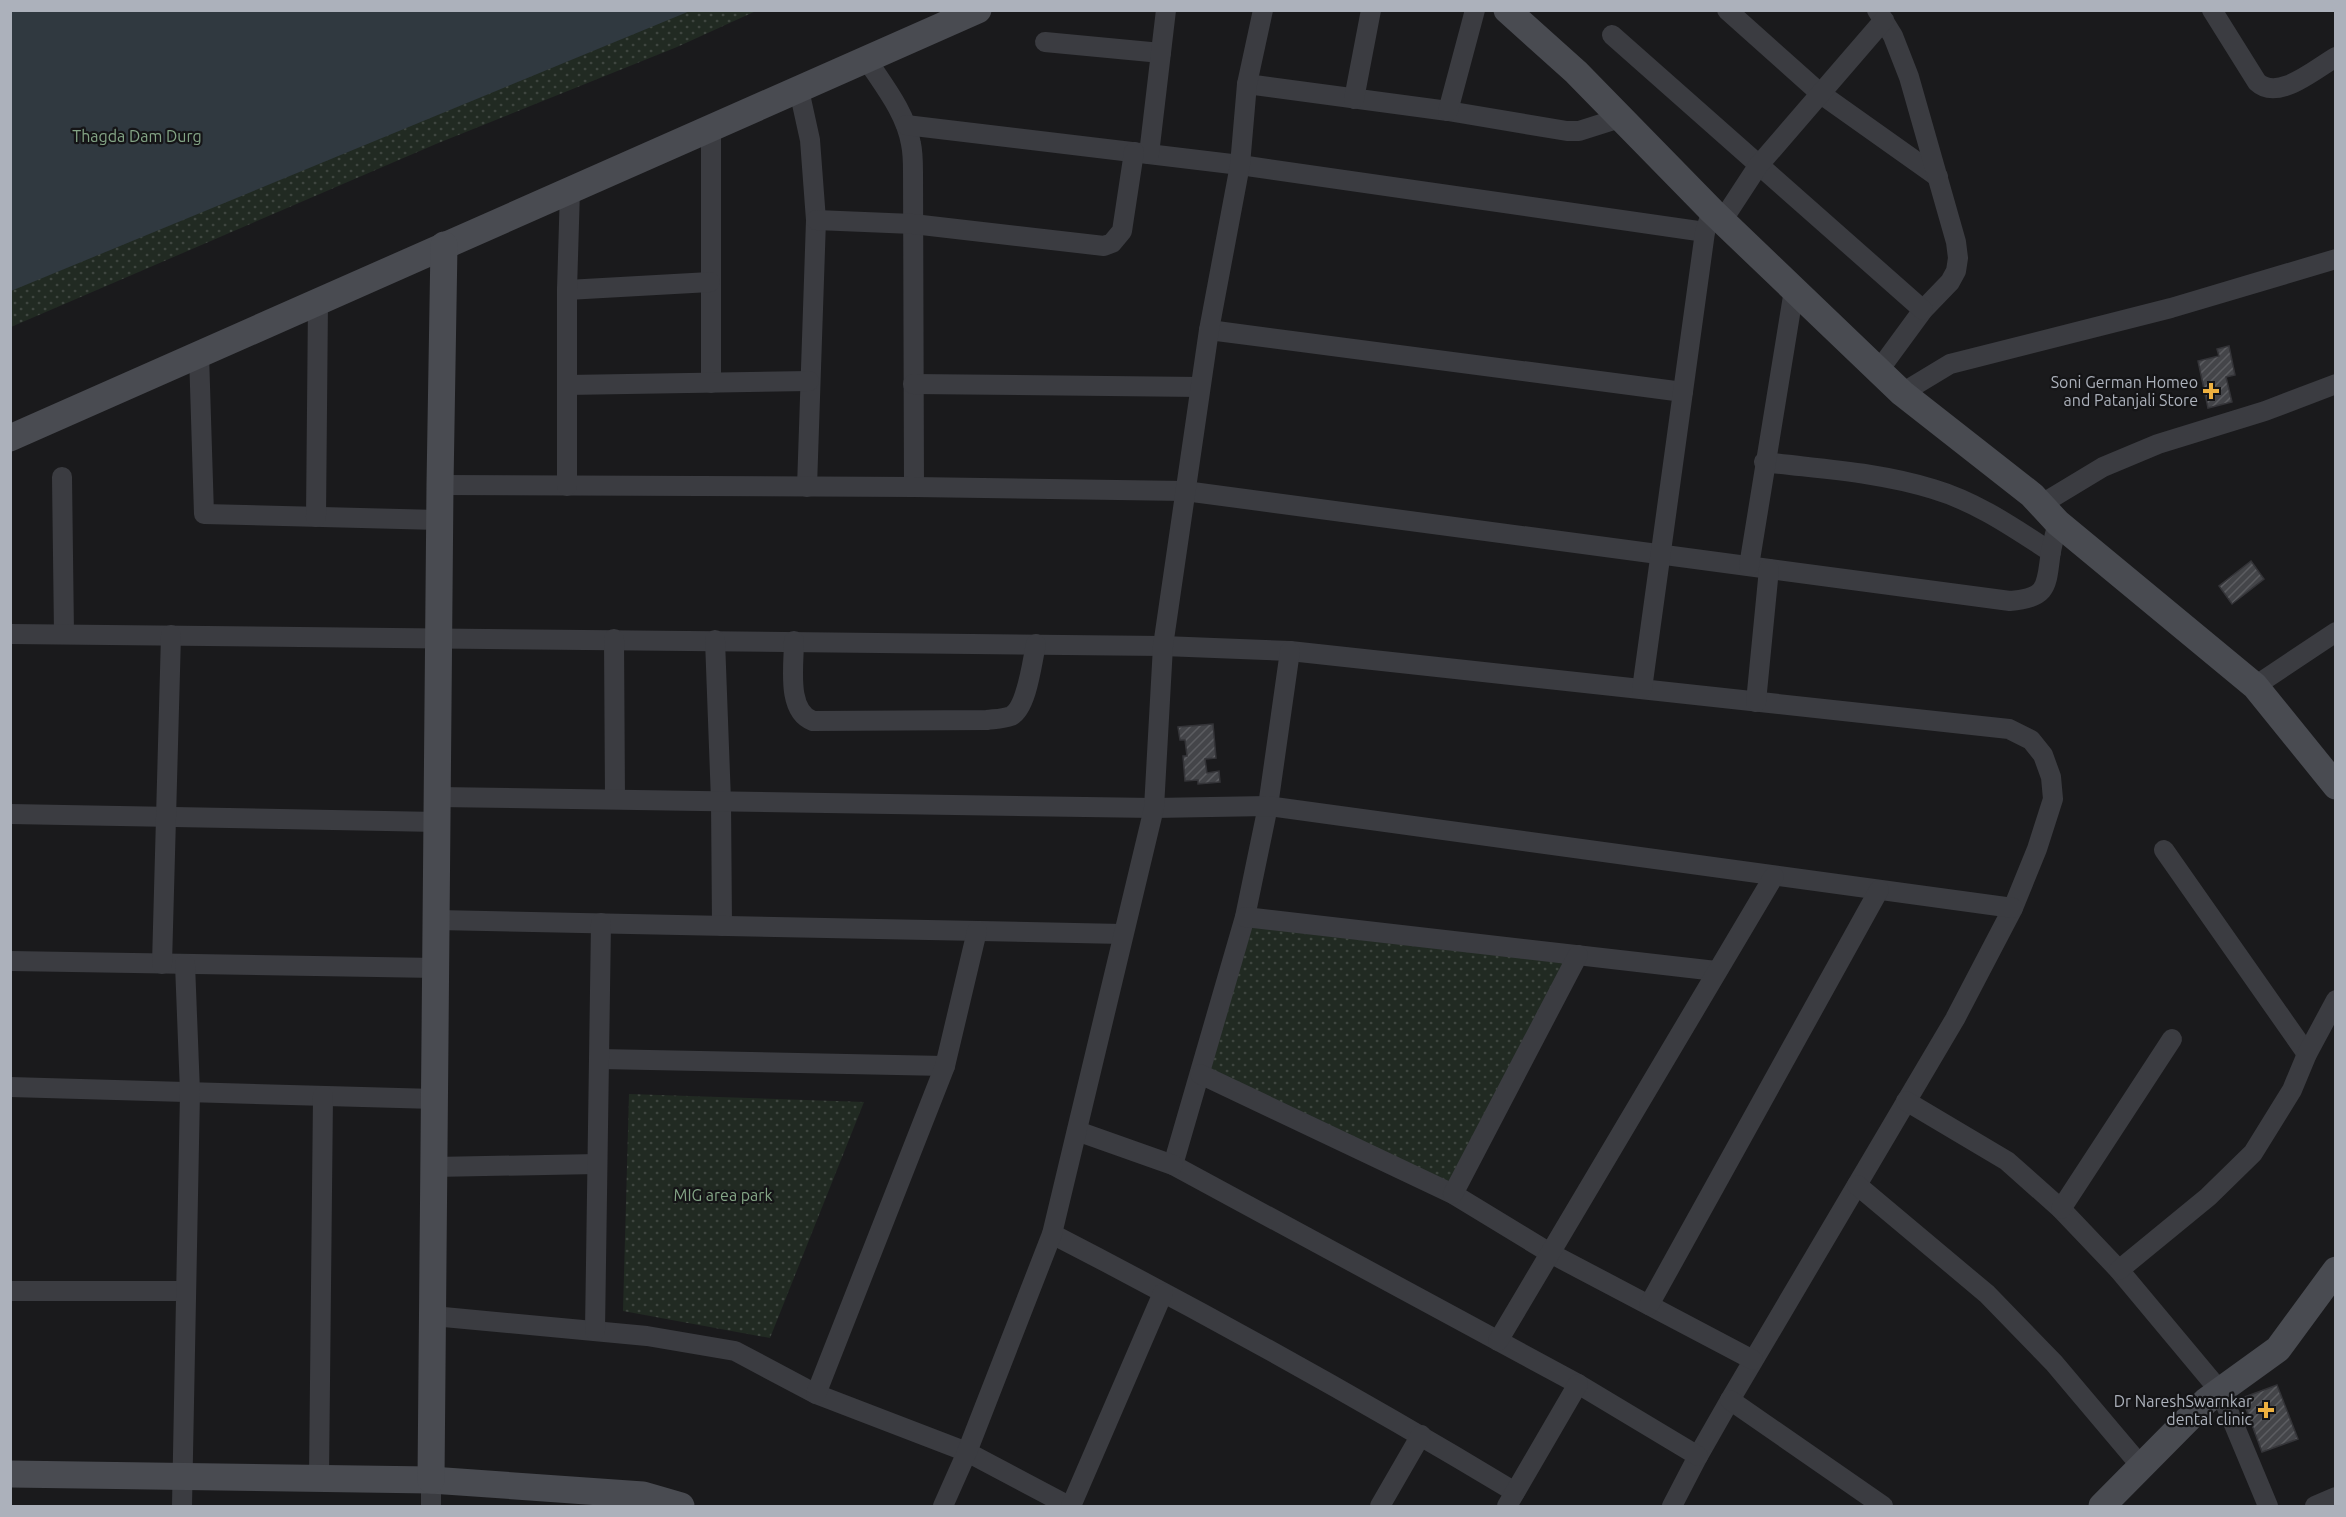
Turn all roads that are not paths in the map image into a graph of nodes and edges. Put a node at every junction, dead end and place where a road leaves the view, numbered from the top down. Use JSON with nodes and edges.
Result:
{"nodes":[{"id":1,"x":978,"y":10,"type":"edge"},
{"id":2,"x":1166,"y":10,"type":"edge"},
{"id":3,"x":1263,"y":10,"type":"edge"},
{"id":4,"x":1371,"y":10,"type":"edge"},
{"id":5,"x":1474,"y":10,"type":"edge"},
{"id":6,"x":1507,"y":10,"type":"edge"},
{"id":7,"x":1727,"y":10,"type":"edge"},
{"id":8,"x":2212,"y":10,"type":"edge"},
{"id":9,"x":1881,"y":15,"type":"edge"},
{"id":10,"x":1612,"y":35,"type":"dead end"},
{"id":11,"x":1045,"y":42,"type":"dead end"},
{"id":12,"x":1161,"y":53,"type":"junction"},
{"id":13,"x":2336,"y":57,"type":"edge"},
{"id":14,"x":867,"y":60,"type":"junction"},
{"id":15,"x":1247,"y":84,"type":"junction"},
{"id":16,"x":799,"y":90,"type":"junction"},
{"id":17,"x":1821,"y":94,"type":"junction"},
{"id":18,"x":1354,"y":99,"type":"junction"},
{"id":19,"x":1448,"y":111,"type":"junction"},
{"id":20,"x":1620,"y":118,"type":"junction"},
{"id":21,"x":906,"y":125,"type":"junction"},
{"id":22,"x":711,"y":129,"type":"junction"},
{"id":23,"x":1142,"y":153,"type":"junction"},
{"id":24,"x":1240,"y":165,"type":"junction"},
{"id":25,"x":1758,"y":166,"type":"junction"},
{"id":26,"x":1938,"y":177,"type":"junction"},
{"id":27,"x":570,"y":190,"type":"junction"},
{"id":28,"x":816,"y":220,"type":"junction"},
{"id":29,"x":1713,"y":221,"type":"junction"},
{"id":30,"x":913,"y":224,"type":"junction"},
{"id":31,"x":444,"y":245,"type":"junction"},
{"id":32,"x":2336,"y":259,"type":"edge"},
{"id":33,"x":710,"y":282,"type":"junction"},
{"id":34,"x":567,"y":290,"type":"junction"},
{"id":35,"x":1794,"y":290,"type":"junction"},
{"id":36,"x":318,"y":301,"type":"junction"},
{"id":37,"x":1923,"y":310,"type":"junction"},
{"id":38,"x":1209,"y":330,"type":"junction"},
{"id":39,"x":199,"y":354,"type":"junction"},
{"id":40,"x":1878,"y":370,"type":"junction"},
{"id":41,"x":809,"y":381,"type":"junction"},
{"id":42,"x":711,"y":383,"type":"junction"},
{"id":43,"x":914,"y":384,"type":"junction"},
{"id":44,"x":2336,"y":384,"type":"edge"},
{"id":45,"x":567,"y":386,"type":"junction"},
{"id":46,"x":1200,"y":387,"type":"junction"},
{"id":47,"x":1683,"y":392,"type":"junction"},
{"id":48,"x":1902,"y":393,"type":"junction"},
{"id":49,"x":10,"y":438,"type":"edge"},
{"id":50,"x":1764,"y":462,"type":"junction"},
{"id":51,"x":62,"y":477,"type":"dead end"},
{"id":52,"x":440,"y":485,"type":"junction"},
{"id":53,"x":567,"y":486,"type":"junction"},
{"id":54,"x":807,"y":487,"type":"junction"},
{"id":55,"x":914,"y":487,"type":"junction"},
{"id":56,"x":1185,"y":491,"type":"junction"},
{"id":57,"x":2049,"y":514,"type":"junction"},
{"id":58,"x":316,"y":517,"type":"junction"},
{"id":59,"x":440,"y":520,"type":"junction"},
{"id":60,"x":2051,"y":552,"type":"junction"},
{"id":61,"x":1660,"y":554,"type":"junction"},
{"id":62,"x":1749,"y":566,"type":"junction"},
{"id":63,"x":1769,"y":569,"type":"junction"},
{"id":64,"x":2336,"y":632,"type":"edge"},
{"id":65,"x":10,"y":634,"type":"edge"},
{"id":66,"x":64,"y":634,"type":"junction"},
{"id":67,"x":171,"y":635,"type":"junction"},
{"id":68,"x":439,"y":637,"type":"junction"},
{"id":69,"x":614,"y":639,"type":"junction"},
{"id":70,"x":715,"y":640,"type":"junction"},
{"id":71,"x":794,"y":641,"type":"junction"},
{"id":72,"x":1036,"y":644,"type":"junction"},
{"id":73,"x":1164,"y":646,"type":"junction"},
{"id":74,"x":1290,"y":651,"type":"junction"},
{"id":75,"x":2255,"y":686,"type":"junction"},
{"id":76,"x":1642,"y":689,"type":"junction"},
{"id":77,"x":1756,"y":702,"type":"junction"},
{"id":78,"x":2336,"y":786,"type":"edge"},
{"id":79,"x":615,"y":799,"type":"junction"},
{"id":80,"x":721,"y":801,"type":"junction"},
{"id":81,"x":1268,"y":806,"type":"junction"},
{"id":82,"x":1154,"y":808,"type":"junction"},
{"id":83,"x":438,"y":809,"type":"junction"},
{"id":84,"x":10,"y":814,"type":"edge"},
{"id":85,"x":166,"y":816,"type":"junction"},
{"id":86,"x":2164,"y":850,"type":"dead end"},
{"id":87,"x":1774,"y":876,"type":"junction"},
{"id":88,"x":1879,"y":890,"type":"junction"},
{"id":89,"x":2013,"y":908,"type":"junction"},
{"id":90,"x":1245,"y":917,"type":"junction"},
{"id":91,"x":437,"y":920,"type":"junction"},
{"id":92,"x":601,"y":923,"type":"junction"},
{"id":93,"x":722,"y":926,"type":"junction"},
{"id":94,"x":977,"y":931,"type":"junction"},
{"id":95,"x":1123,"y":934,"type":"junction"},
{"id":96,"x":1578,"y":955,"type":"junction"},
{"id":97,"x":10,"y":961,"type":"edge"},
{"id":98,"x":162,"y":964,"type":"junction"},
{"id":99,"x":185,"y":964,"type":"junction"},
{"id":100,"x":436,"y":968,"type":"junction"},
{"id":101,"x":1716,"y":971,"type":"junction"},
{"id":102,"x":2336,"y":1000,"type":"edge"},
{"id":103,"x":2172,"y":1039,"type":"dead end"},
{"id":104,"x":2307,"y":1054,"type":"junction"},
{"id":105,"x":599,"y":1059,"type":"junction"},
{"id":106,"x":945,"y":1066,"type":"junction"},
{"id":107,"x":1200,"y":1074,"type":"junction"},
{"id":108,"x":10,"y":1087,"type":"edge"},
{"id":109,"x":190,"y":1092,"type":"junction"},
{"id":110,"x":323,"y":1096,"type":"junction"},
{"id":111,"x":435,"y":1099,"type":"junction"},
{"id":112,"x":1906,"y":1101,"type":"junction"},
{"id":113,"x":1077,"y":1131,"type":"junction"},
{"id":114,"x":597,"y":1164,"type":"junction"},
{"id":115,"x":1173,"y":1165,"type":"junction"},
{"id":116,"x":435,"y":1167,"type":"junction"},
{"id":117,"x":1857,"y":1185,"type":"junction"},
{"id":118,"x":1453,"y":1194,"type":"junction"},
{"id":119,"x":2061,"y":1209,"type":"junction"},
{"id":120,"x":1052,"y":1234,"type":"junction"},
{"id":121,"x":1550,"y":1253,"type":"junction"},
{"id":122,"x":2119,"y":1270,"type":"junction"},
{"id":123,"x":2336,"y":1270,"type":"edge"},
{"id":124,"x":10,"y":1291,"type":"edge"},
{"id":125,"x":185,"y":1291,"type":"junction"},
{"id":126,"x":1163,"y":1293,"type":"junction"},
{"id":127,"x":1649,"y":1305,"type":"junction"},
{"id":128,"x":433,"y":1316,"type":"junction"},
{"id":129,"x":595,"y":1331,"type":"junction"},
{"id":130,"x":1498,"y":1341,"type":"junction"},
{"id":131,"x":1753,"y":1360,"type":"junction"},
{"id":132,"x":1578,"y":1384,"type":"junction"},
{"id":133,"x":2220,"y":1391,"type":"junction"},
{"id":134,"x":816,"y":1394,"type":"junction"},
{"id":135,"x":1730,"y":1400,"type":"junction"},
{"id":136,"x":1421,"y":1435,"type":"junction"},
{"id":137,"x":967,"y":1452,"type":"junction"},
{"id":138,"x":1698,"y":1456,"type":"junction"},
{"id":139,"x":2141,"y":1466,"type":"junction"},
{"id":140,"x":10,"y":1474,"type":"edge"},
{"id":141,"x":181,"y":1476,"type":"junction"},
{"id":142,"x":319,"y":1478,"type":"junction"},
{"id":143,"x":431,"y":1480,"type":"junction"},
{"id":144,"x":2336,"y":1497,"type":"edge"},
{"id":145,"x":1511,"y":1499,"type":"edge"},
{"id":146,"x":2112,"y":1502,"type":"edge"},
{"id":147,"x":182,"y":1506,"type":"edge"},
{"id":148,"x":431,"y":1506,"type":"edge"},
{"id":149,"x":681,"y":1506,"type":"edge"},
{"id":150,"x":943,"y":1506,"type":"edge"},
{"id":151,"x":1070,"y":1506,"type":"edge"},
{"id":152,"x":1380,"y":1506,"type":"edge"},
{"id":153,"x":1672,"y":1506,"type":"edge"},
{"id":154,"x":1883,"y":1506,"type":"edge"},
{"id":155,"x":2268,"y":1506,"type":"edge"},
{"id":156,"x":2315,"y":1506,"type":"edge"}],
"edges":[{"from":1,"to":14,"type":"street"},
{"from":2,"to":12,"type":"street"},
{"from":3,"to":15,"type":"street"},
{"from":4,"to":18,"type":"street"},
{"from":5,"to":19,"type":"street"},
{"from":6,"to":20,"type":"street"},
{"from":7,"to":17,"type":"street"},
{"from":8,"to":13,"type":"street"},
{"from":9,"to":17,"type":"street"},
{"from":9,"to":26,"type":"street"},
{"from":10,"to":25,"type":"street"},
{"from":11,"to":12,"type":"street"},
{"from":12,"to":23,"type":"street"},
{"from":14,"to":16,"type":"street"},
{"from":14,"to":21,"type":"street"},
{"from":15,"to":18,"type":"street"},
{"from":15,"to":24,"type":"street"},
{"from":16,"to":22,"type":"street"},
{"from":16,"to":28,"type":"street"},
{"from":17,"to":25,"type":"street"},
{"from":17,"to":26,"type":"street"},
{"from":18,"to":19,"type":"street"},
{"from":19,"to":20,"type":"street"},
{"from":20,"to":29,"type":"street"},
{"from":21,"to":23,"type":"street"},
{"from":21,"to":30,"type":"street"},
{"from":22,"to":27,"type":"street"},
{"from":22,"to":33,"type":"street"},
{"from":23,"to":24,"type":"street"},
{"from":23,"to":30,"type":"street"},
{"from":24,"to":29,"type":"street"},
{"from":24,"to":38,"type":"street"},
{"from":25,"to":29,"type":"street"},
{"from":25,"to":37,"type":"street"},
{"from":26,"to":37,"type":"street"},
{"from":27,"to":31,"type":"street"},
{"from":27,"to":34,"type":"street"},
{"from":28,"to":30,"type":"street"},
{"from":28,"to":41,"type":"street"},
{"from":29,"to":35,"type":"street"},
{"from":29,"to":47,"type":"street"},
{"from":30,"to":43,"type":"street"},
{"from":31,"to":36,"type":"street"},
{"from":31,"to":52,"type":"street"},
{"from":32,"to":48,"type":"street"},
{"from":33,"to":34,"type":"street"},
{"from":33,"to":42,"type":"street"},
{"from":34,"to":45,"type":"street"},
{"from":35,"to":40,"type":"street"},
{"from":35,"to":50,"type":"street"},
{"from":36,"to":39,"type":"street"},
{"from":36,"to":58,"type":"street"},
{"from":37,"to":40,"type":"street"},
{"from":38,"to":46,"type":"street"},
{"from":38,"to":47,"type":"street"},
{"from":39,"to":49,"type":"street"},
{"from":39,"to":58,"type":"street"},
{"from":40,"to":48,"type":"street"},
{"from":41,"to":42,"type":"street"},
{"from":41,"to":54,"type":"street"},
{"from":42,"to":45,"type":"street"},
{"from":43,"to":46,"type":"street"},
{"from":43,"to":55,"type":"street"},
{"from":44,"to":57,"type":"street"},
{"from":45,"to":53,"type":"street"},
{"from":46,"to":56,"type":"street"},
{"from":47,"to":61,"type":"street"},
{"from":48,"to":57,"type":"street"},
{"from":50,"to":60,"type":"street"},
{"from":50,"to":62,"type":"street"},
{"from":51,"to":66,"type":"street"},
{"from":52,"to":53,"type":"street"},
{"from":52,"to":59,"type":"street"},
{"from":53,"to":54,"type":"street"},
{"from":54,"to":55,"type":"street"},
{"from":55,"to":56,"type":"street"},
{"from":56,"to":61,"type":"street"},
{"from":56,"to":73,"type":"street"},
{"from":57,"to":60,"type":"street"},
{"from":57,"to":75,"type":"street"},
{"from":58,"to":59,"type":"street"},
{"from":59,"to":68,"type":"street"},
{"from":60,"to":63,"type":"street"},
{"from":61,"to":62,"type":"street"},
{"from":61,"to":76,"type":"street"},
{"from":62,"to":63,"type":"street"},
{"from":63,"to":77,"type":"street"},
{"from":64,"to":75,"type":"street"},
{"from":65,"to":66,"type":"street"},
{"from":66,"to":67,"type":"street"},
{"from":67,"to":68,"type":"street"},
{"from":67,"to":85,"type":"street"},
{"from":68,"to":69,"type":"street"},
{"from":68,"to":83,"type":"street"},
{"from":69,"to":70,"type":"street"},
{"from":69,"to":79,"type":"street"},
{"from":70,"to":71,"type":"street"},
{"from":70,"to":80,"type":"street"},
{"from":71,"to":72,"type":"street"},
{"from":71,"to":72,"type":"street"},
{"from":72,"to":73,"type":"street"},
{"from":73,"to":74,"type":"street"},
{"from":73,"to":82,"type":"street"},
{"from":74,"to":76,"type":"street"},
{"from":74,"to":81,"type":"street"},
{"from":75,"to":78,"type":"street"},
{"from":76,"to":77,"type":"street"},
{"from":77,"to":89,"type":"street"},
{"from":79,"to":80,"type":"street"},
{"from":79,"to":83,"type":"street"},
{"from":80,"to":82,"type":"street"},
{"from":80,"to":93,"type":"street"},
{"from":81,"to":82,"type":"street"},
{"from":81,"to":87,"type":"street"},
{"from":81,"to":90,"type":"street"},
{"from":82,"to":95,"type":"street"},
{"from":83,"to":85,"type":"street"},
{"from":83,"to":91,"type":"street"},
{"from":84,"to":85,"type":"street"},
{"from":85,"to":98,"type":"street"},
{"from":86,"to":104,"type":"street"},
{"from":87,"to":88,"type":"street"},
{"from":87,"to":101,"type":"street"},
{"from":88,"to":89,"type":"street"},
{"from":88,"to":127,"type":"street"},
{"from":89,"to":112,"type":"street"},
{"from":90,"to":96,"type":"street"},
{"from":90,"to":107,"type":"street"},
{"from":91,"to":92,"type":"street"},
{"from":91,"to":100,"type":"street"},
{"from":92,"to":93,"type":"street"},
{"from":92,"to":105,"type":"street"},
{"from":93,"to":94,"type":"street"},
{"from":94,"to":95,"type":"street"},
{"from":94,"to":106,"type":"street"},
{"from":95,"to":113,"type":"street"},
{"from":96,"to":101,"type":"street"},
{"from":96,"to":118,"type":"street"},
{"from":97,"to":98,"type":"street"},
{"from":98,"to":99,"type":"street"},
{"from":99,"to":100,"type":"street"},
{"from":99,"to":109,"type":"street"},
{"from":100,"to":111,"type":"street"},
{"from":101,"to":121,"type":"street"},
{"from":102,"to":104,"type":"street"},
{"from":103,"to":119,"type":"street"},
{"from":104,"to":122,"type":"street"},
{"from":105,"to":106,"type":"street"},
{"from":105,"to":114,"type":"street"},
{"from":106,"to":134,"type":"street"},
{"from":107,"to":115,"type":"street"},
{"from":107,"to":118,"type":"street"},
{"from":108,"to":109,"type":"street"},
{"from":109,"to":110,"type":"street"},
{"from":109,"to":125,"type":"street"},
{"from":110,"to":111,"type":"street"},
{"from":110,"to":142,"type":"street"},
{"from":111,"to":116,"type":"street"},
{"from":112,"to":117,"type":"street"},
{"from":112,"to":119,"type":"street"},
{"from":113,"to":115,"type":"street"},
{"from":113,"to":120,"type":"street"},
{"from":114,"to":116,"type":"street"},
{"from":114,"to":129,"type":"street"},
{"from":115,"to":130,"type":"street"},
{"from":116,"to":128,"type":"street"},
{"from":117,"to":131,"type":"street"},
{"from":117,"to":139,"type":"street"},
{"from":118,"to":121,"type":"street"},
{"from":119,"to":122,"type":"street"},
{"from":120,"to":126,"type":"street"},
{"from":120,"to":137,"type":"street"},
{"from":121,"to":127,"type":"street"},
{"from":121,"to":130,"type":"street"},
{"from":122,"to":133,"type":"street"},
{"from":123,"to":133,"type":"street"},
{"from":124,"to":125,"type":"street"},
{"from":125,"to":141,"type":"street"},
{"from":126,"to":136,"type":"street"},
{"from":126,"to":151,"type":"street"},
{"from":127,"to":131,"type":"street"},
{"from":128,"to":129,"type":"street"},
{"from":128,"to":143,"type":"street"},
{"from":129,"to":134,"type":"street"},
{"from":130,"to":132,"type":"street"},
{"from":131,"to":135,"type":"street"},
{"from":132,"to":138,"type":"street"},
{"from":132,"to":145,"type":"street"},
{"from":133,"to":139,"type":"street"},
{"from":133,"to":155,"type":"street"},
{"from":134,"to":137,"type":"street"},
{"from":135,"to":138,"type":"street"},
{"from":135,"to":154,"type":"street"},
{"from":136,"to":145,"type":"street"},
{"from":136,"to":152,"type":"street"},
{"from":137,"to":150,"type":"street"},
{"from":137,"to":151,"type":"street"},
{"from":138,"to":153,"type":"street"},
{"from":139,"to":146,"type":"street"},
{"from":140,"to":141,"type":"street"},
{"from":141,"to":142,"type":"street"},
{"from":141,"to":147,"type":"street"},
{"from":142,"to":143,"type":"street"},
{"from":143,"to":148,"type":"street"},
{"from":143,"to":149,"type":"street"},
{"from":144,"to":156,"type":"street"}]}
